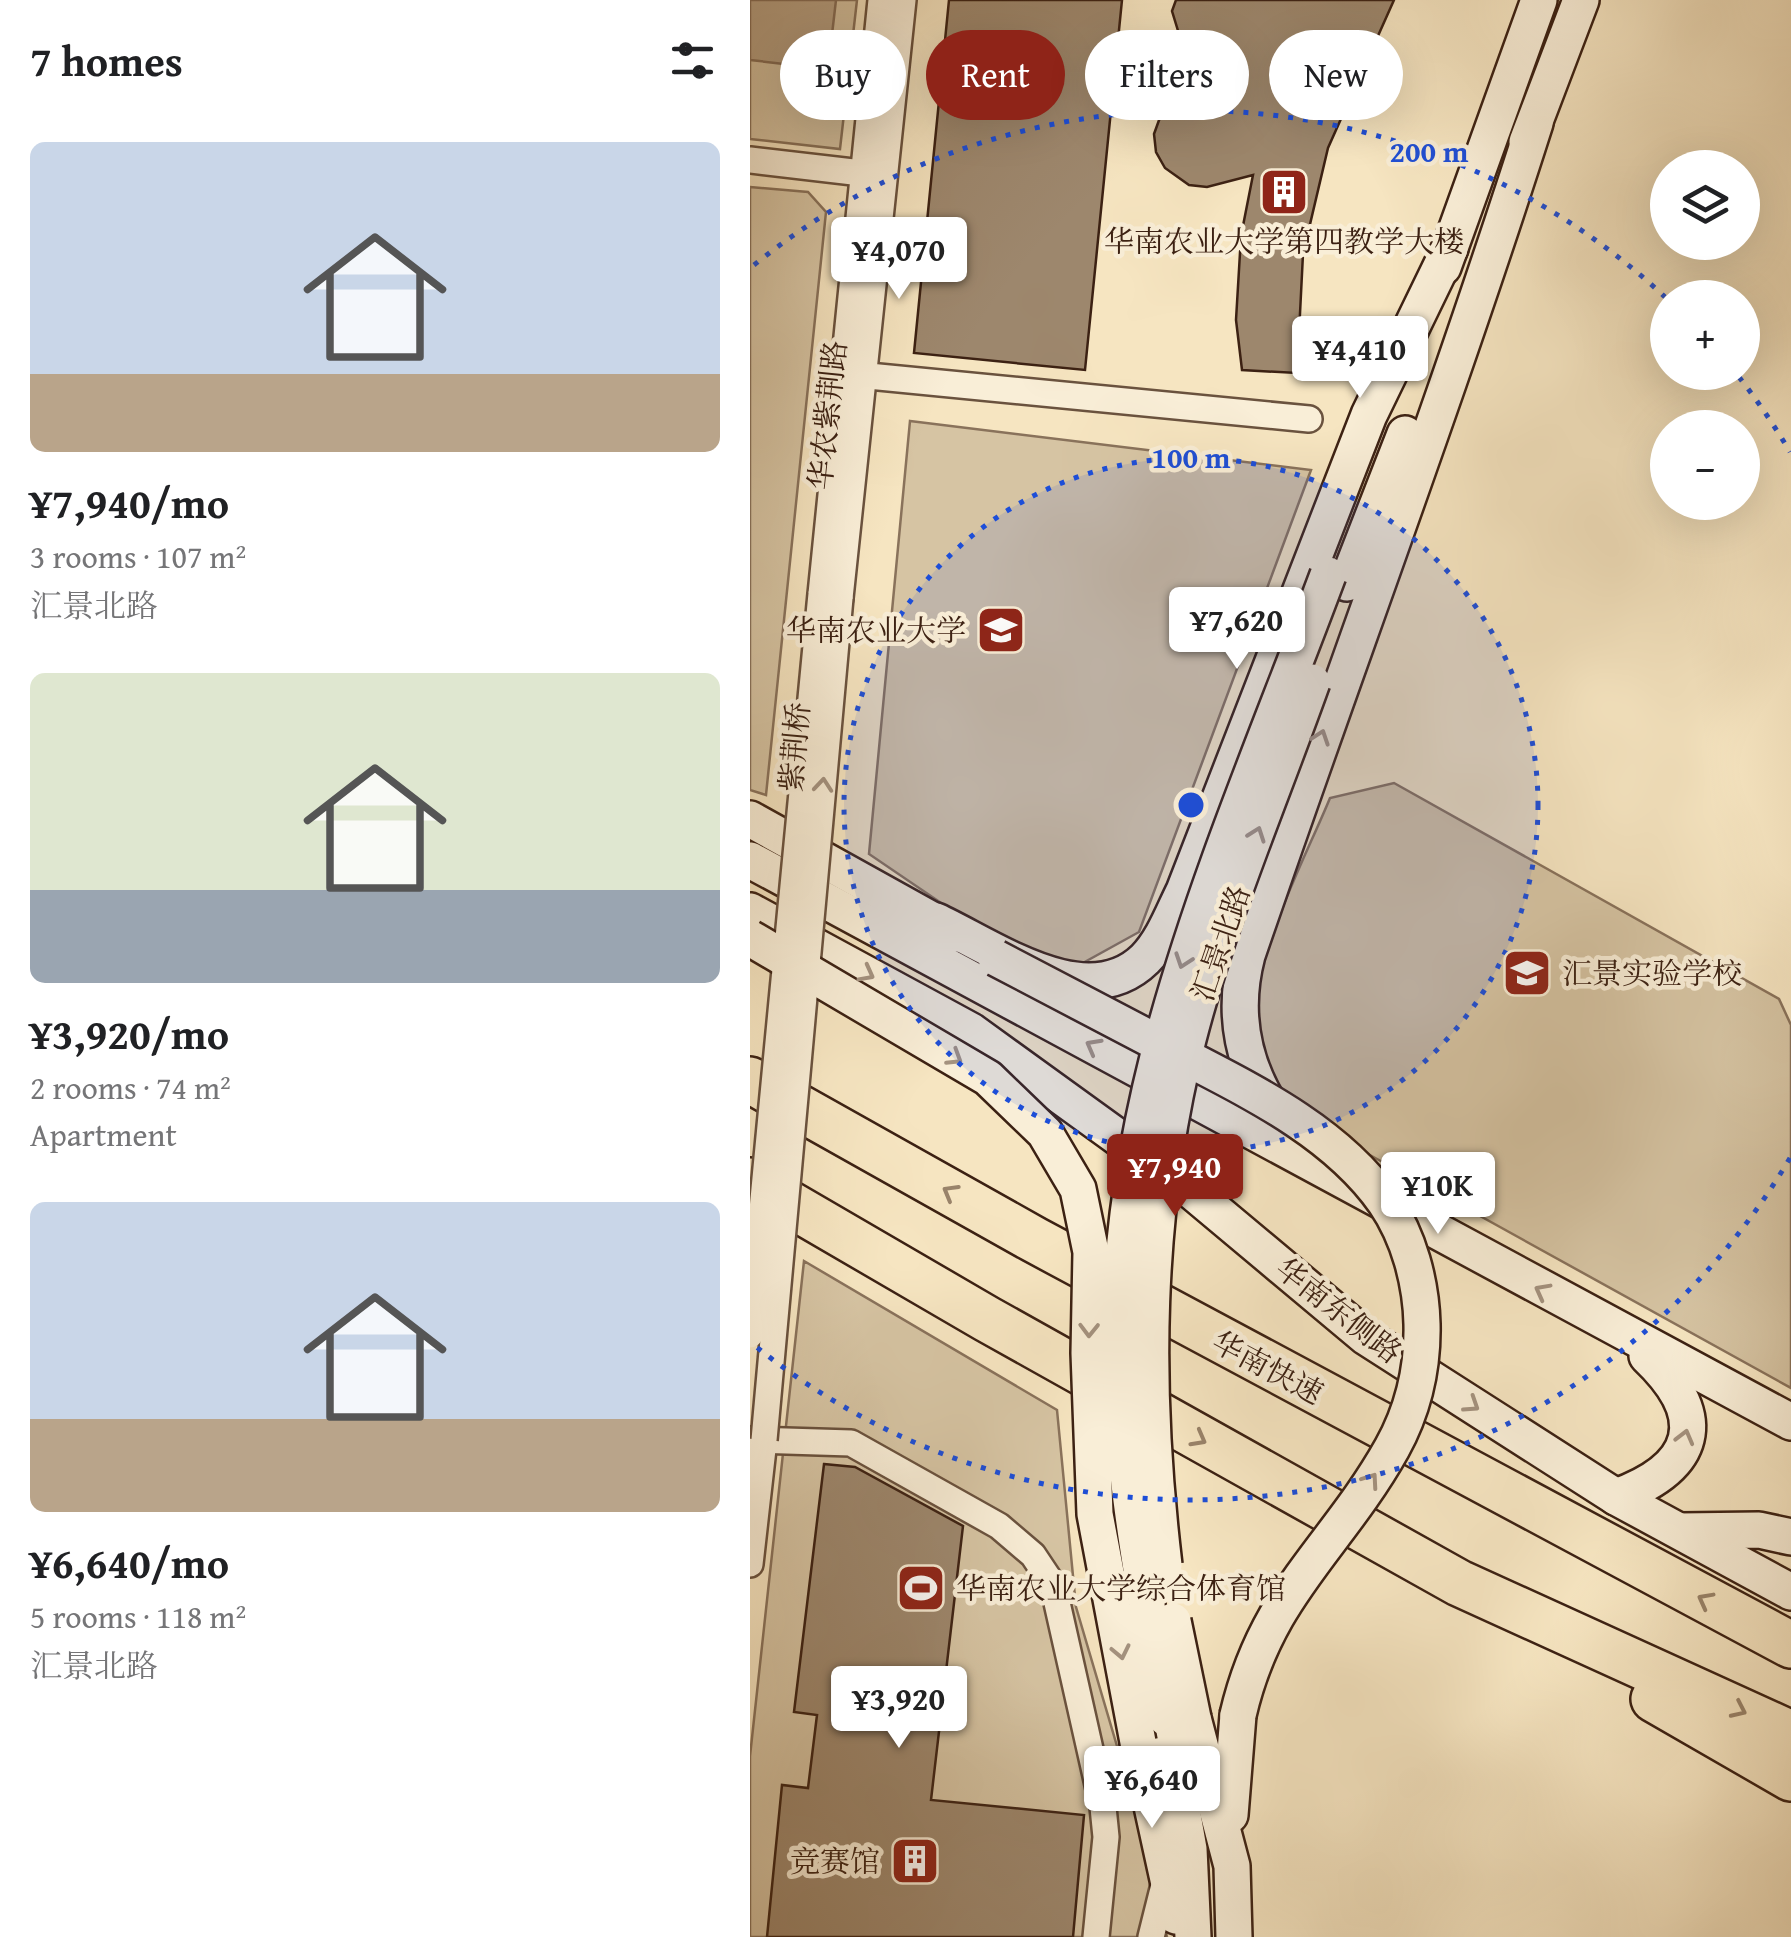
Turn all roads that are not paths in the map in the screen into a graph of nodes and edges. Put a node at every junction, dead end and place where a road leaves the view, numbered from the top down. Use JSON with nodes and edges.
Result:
{"nodes":[{"id":1,"x":881,"y":0,"type":"edge"},
{"id":2,"x":903,"y":0,"type":"edge"},
{"id":3,"x":1539,"y":0,"type":"edge"},
{"id":4,"x":1580,"y":0,"type":"edge"},
{"id":5,"x":1535,"y":122,"type":"junction"},
{"id":6,"x":750,"y":160,"type":"edge"},
{"id":7,"x":874,"y":174,"type":"junction"},
{"id":8,"x":1450,"y":248,"type":"junction"},
{"id":9,"x":853,"y":375,"type":"junction"},
{"id":10,"x":1309,"y":419,"type":"dead end"},
{"id":11,"x":1338,"y":579,"type":"junction"},
{"id":12,"x":830,"y":596,"type":"junction"},
{"id":13,"x":750,"y":820,"type":"edge"},
{"id":14,"x":750,"y":860,"type":"edge"},
{"id":15,"x":750,"y":911,"type":"edge"},
{"id":16,"x":936,"y":921,"type":"junction"},
{"id":17,"x":750,"y":938,"type":"edge"},
{"id":18,"x":750,"y":1070,"type":"edge"},
{"id":19,"x":750,"y":1080,"type":"edge"},
{"id":20,"x":859,"y":1138,"type":"junction"},
{"id":21,"x":750,"y":1181,"type":"edge"},
{"id":22,"x":1363,"y":1194,"type":"junction"},
{"id":23,"x":750,"y":1198,"type":"edge"},
{"id":24,"x":987,"y":1320,"type":"junction"},
{"id":25,"x":750,"y":1334,"type":"edge"},
{"id":26,"x":1628,"y":1338,"type":"junction"},
{"id":27,"x":1791,"y":1422,"type":"edge"},
{"id":28,"x":757,"y":1440,"type":"edge"},
{"id":29,"x":1616,"y":1497,"type":"junction"},
{"id":30,"x":1680,"y":1531,"type":"junction"},
{"id":31,"x":1791,"y":1537,"type":"edge"},
{"id":32,"x":750,"y":1564,"type":"edge"},
{"id":33,"x":1459,"y":1582,"type":"junction"},
{"id":34,"x":1791,"y":1592,"type":"edge"},
{"id":35,"x":1791,"y":1645,"type":"edge"},
{"id":36,"x":1180,"y":1718,"type":"junction"},
{"id":37,"x":1791,"y":1734,"type":"edge"},
{"id":38,"x":1791,"y":1778,"type":"edge"},
{"id":39,"x":1232,"y":1866,"type":"junction"},
{"id":40,"x":1166,"y":1876,"type":"junction"},
{"id":41,"x":1096,"y":1937,"type":"edge"},
{"id":42,"x":1151,"y":1937,"type":"edge"},
{"id":43,"x":1182,"y":1937,"type":"edge"},
{"id":44,"x":1193,"y":1937,"type":"edge"},
{"id":45,"x":1234,"y":1937,"type":"edge"}],
"edges":[{"from":1,"to":7,"type":"street","name":"华农紫荆路"},
{"from":2,"to":7,"type":"street","name":"华农紫荆路"},
{"from":3,"to":8,"type":"street","name":"汇景北路"},
{"from":4,"to":5,"type":"street","name":"汇景北路"},
{"from":5,"to":11,"type":"street","name":"汇景北路"},
{"from":22,"to":5,"type":"street","one_way":true},
{"from":6,"to":7,"type":"street"},
{"from":7,"to":9,"type":"street","name":"华农紫荆路"},
{"from":8,"to":11,"type":"street","name":"汇景北路"},
{"from":8,"to":16,"type":"street"},
{"from":9,"to":10,"type":"street"},
{"from":9,"to":12,"type":"street","name":"华农紫荆路"},
{"from":11,"to":36,"type":"street","name":"汇景北路","bridge":true},
{"from":12,"to":25,"type":"street","name":"紫荆桥","bridge":true},
{"from":28,"to":12,"type":"street","name":"紫荆桥","one_way":true,"bridge":true},
{"from":13,"to":16,"type":"street"},
{"from":22,"to":14,"type":"street","one_way":true},
{"from":15,"to":29,"type":"street","name":"华南东侧路","one_way":true},
{"from":39,"to":16,"type":"street","one_way":true,"bridge":true},
{"from":17,"to":40,"type":"street","one_way":true,"bridge":true},
{"from":18,"to":20,"type":"highway"},
{"from":19,"to":20,"type":"highway","name":"华南快速"},
{"from":35,"to":20,"type":"highway","name":"华南快速","one_way":true},
{"from":21,"to":24,"type":"highway"},
{"from":26,"to":22,"type":"street","one_way":true},
{"from":23,"to":24,"type":"highway"},
{"from":24,"to":33,"type":"highway","one_way":true},
{"from":26,"to":27,"type":"street"},
{"from":29,"to":26,"type":"street","one_way":true},
{"from":28,"to":32,"type":"street"},
{"from":28,"to":41,"type":"street"},
{"from":29,"to":30,"type":"street","name":"华南东侧路"},
{"from":30,"to":31,"type":"street"},
{"from":30,"to":34,"type":"street","name":"华南东侧路"},
{"from":33,"to":37,"type":"highway","one_way":true},
{"from":33,"to":38,"type":"highway"},
{"from":36,"to":39,"type":"street","name":"汇景北路"},
{"from":36,"to":44,"type":"street","name":"汇景北路"},
{"from":39,"to":45,"type":"street","name":"汇景北路"},
{"from":40,"to":42,"type":"street"},
{"from":40,"to":43,"type":"street"}]}
